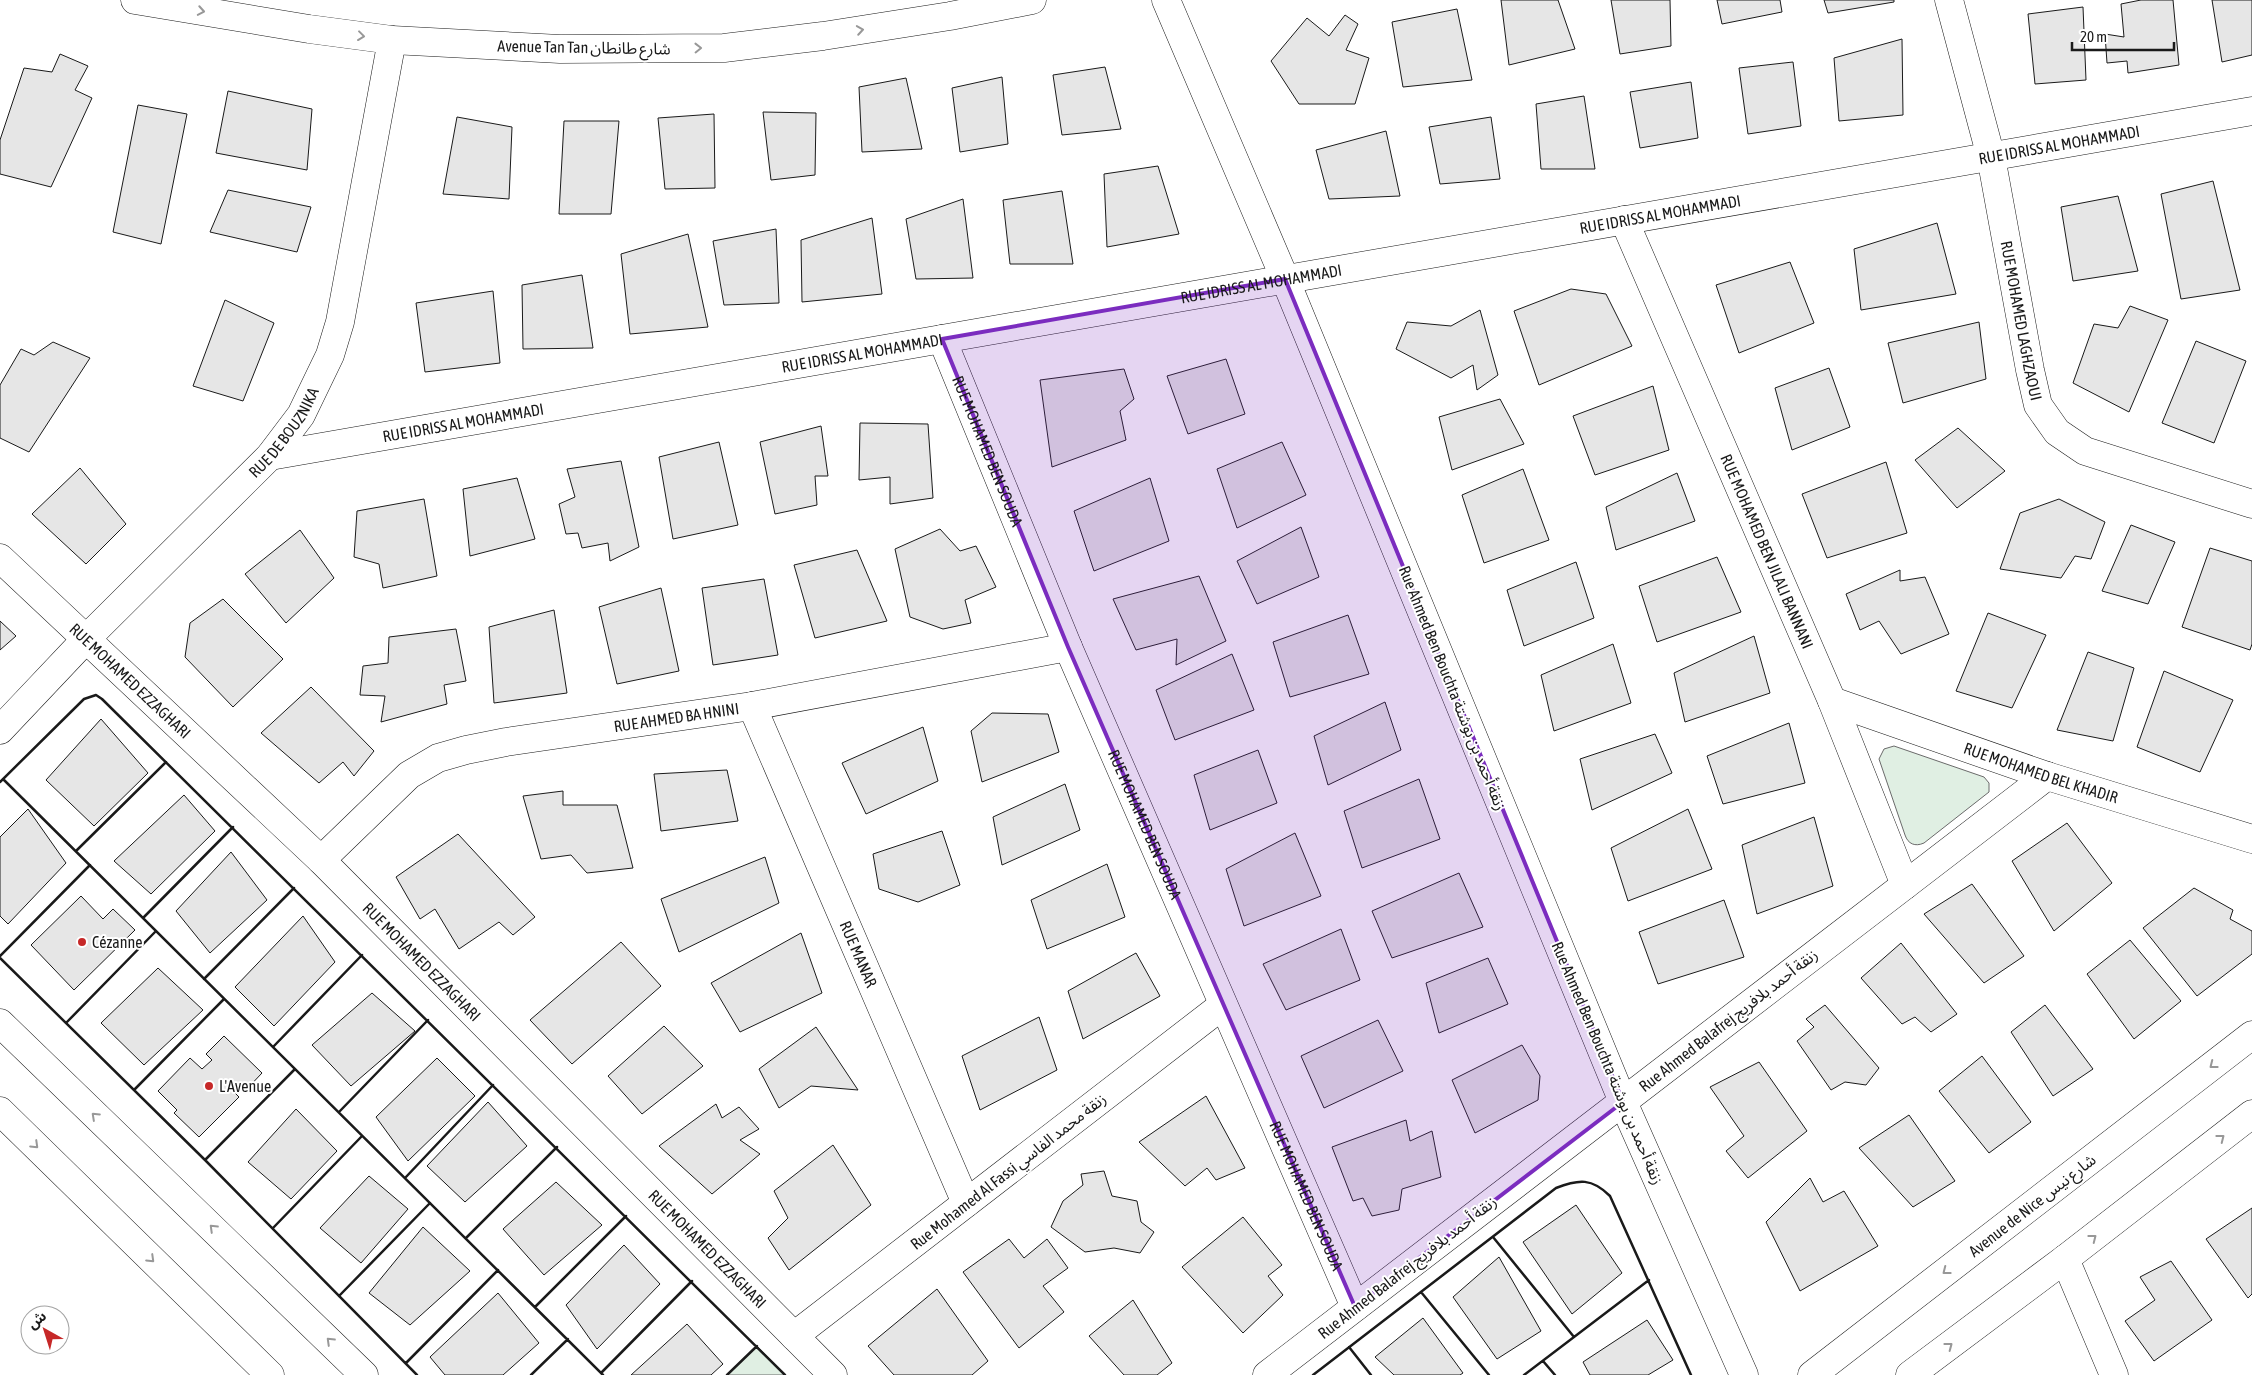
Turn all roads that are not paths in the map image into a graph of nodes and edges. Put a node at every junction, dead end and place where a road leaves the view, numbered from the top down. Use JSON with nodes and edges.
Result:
{"nodes":[{"id":1,"x":136,"y":0,"type":"edge"},
{"id":2,"x":1032,"y":0,"type":"edge"},
{"id":3,"x":1166,"y":0,"type":"edge"},
{"id":4,"x":1950,"y":0,"type":"edge"},
{"id":5,"x":392,"y":40,"type":"junction"},
{"id":6,"x":2252,"y":111,"type":"edge"},
{"id":7,"x":1991,"y":157,"type":"junction"},
{"id":8,"x":1624,"y":220,"type":"junction"},
{"id":9,"x":1285,"y":279,"type":"junction"},
{"id":10,"x":942,"y":339,"type":"junction"},
{"id":11,"x":270,"y":456,"type":"junction"},
{"id":12,"x":2252,"y":504,"type":"edge"},
{"id":13,"x":0,"y":558,"type":"edge"},
{"id":14,"x":86,"y":638,"type":"junction"},
{"id":15,"x":1068,"y":647,"type":"junction"},
{"id":16,"x":1832,"y":701,"type":"junction"},
{"id":17,"x":752,"y":706,"type":"junction"},
{"id":18,"x":0,"y":730,"type":"edge"},
{"id":19,"x":2047,"y":776,"type":"junction"},
{"id":20,"x":2252,"y":839,"type":"edge"},
{"id":21,"x":321,"y":860,"type":"junction"},
{"id":22,"x":1905,"y":885,"type":"junction"},
{"id":23,"x":1223,"y":1005,"type":"junction"},
{"id":24,"x":0,"y":1023,"type":"edge"},
{"id":25,"x":2252,"y":1035,"type":"edge"},
{"id":26,"x":1622,"y":1102,"type":"junction"},
{"id":27,"x":0,"y":1111,"type":"edge"},
{"id":28,"x":2252,"y":1114,"type":"edge"},
{"id":29,"x":966,"y":1203,"type":"junction"},
{"id":30,"x":2065,"y":1260,"type":"junction"},
{"id":31,"x":1355,"y":1307,"type":"junction"},
{"id":32,"x":794,"y":1336,"type":"junction"},
{"id":33,"x":270,"y":1375,"type":"edge"},
{"id":34,"x":364,"y":1375,"type":"edge"},
{"id":35,"x":833,"y":1375,"type":"edge"},
{"id":36,"x":1267,"y":1375,"type":"edge"},
{"id":37,"x":1744,"y":1375,"type":"edge"},
{"id":38,"x":1812,"y":1375,"type":"edge"},
{"id":39,"x":1910,"y":1375,"type":"edge"},
{"id":40,"x":2114,"y":1375,"type":"edge"}],
"edges":[{"from":1,"to":5,"type":"street","name":"Avenue Tan Tan شارع طانطان","one_way":true},
{"from":5,"to":2,"type":"street","name":"Avenue Tan Tan شارع طانطان","one_way":true},
{"from":3,"to":9,"type":"street","name":"Rue Ahmed Ben Bouchta زنقة أحمد بن بوشتة"},
{"from":4,"to":7,"type":"street","name":"RUE MOHAMED LAGHZAOUI"},
{"from":5,"to":11,"type":"street","name":"RUE DE BOUZNIKA"},
{"from":6,"to":7,"type":"street","name":"RUE IDRISS AL MOHAMMADI"},
{"from":7,"to":8,"type":"street","name":"RUE IDRISS AL MOHAMMADI"},
{"from":7,"to":12,"type":"street","name":"RUE MOHAMED LAGHZAOUI"},
{"from":8,"to":9,"type":"street","name":"RUE IDRISS AL MOHAMMADI"},
{"from":8,"to":16,"type":"street","name":"RUE MOHAMED BEN JILALI BANNANI"},
{"from":9,"to":10,"type":"street","name":"RUE IDRISS AL MOHAMMADI"},
{"from":9,"to":26,"type":"street","name":"Rue Ahmed Ben Bouchta زنقة أحمد بن بوشتة"},
{"from":10,"to":11,"type":"street","name":"RUE IDRISS AL MOHAMMADI"},
{"from":10,"to":15,"type":"street","name":"RUE MOHAMED BEN SOUDA"},
{"from":11,"to":14,"type":"street","name":"RUE DE BOUZNIKA"},
{"from":13,"to":14,"type":"street","name":"RUE MOHAMED EZZAGHARI"},
{"from":14,"to":18,"type":"street","name":"RUE DE BOUZNIKA"},
{"from":14,"to":21,"type":"street","name":"RUE MOHAMED EZZAGHARI"},
{"from":15,"to":17,"type":"street","name":"RUE AHMED BA HNINI"},
{"from":15,"to":23,"type":"street","name":"RUE MOHAMED BEN SOUDA"},
{"from":16,"to":19,"type":"street","name":"RUE MOHAMED BEL KHADIR"},
{"from":16,"to":22,"type":"street","name":"RUE MOHAMED BEN JILALI BANNANI"},
{"from":17,"to":21,"type":"street","name":"RUE AHMED BA HNINI"},
{"from":17,"to":29,"type":"street","name":"RUE MANAR"},
{"from":19,"to":20,"type":"street","name":"RUE MOHAMED BEL KHADIR"},
{"from":19,"to":22,"type":"street","name":"Rue Ahmed Balafrej زنقة أحمد بلافريج"},
{"from":21,"to":32,"type":"street","name":"RUE MOHAMED EZZAGHARI"},
{"from":22,"to":26,"type":"street","name":"Rue Ahmed Balafrej زنقة أحمد بلافريج"},
{"from":23,"to":29,"type":"street","name":"Rue Mohamed Al Fassi زنقة محمد الفاسي"},
{"from":23,"to":31,"type":"street","name":"RUE MOHAMED BEN SOUDA"},
{"from":34,"to":24,"type":"street","one_way":true},
{"from":25,"to":38,"type":"street","name":"Avenue de Nice شارع نيس","one_way":true},
{"from":26,"to":31,"type":"street","name":"Rue Ahmed Balafrej زنقة أحمد بلافريج"},
{"from":26,"to":37,"type":"street","name":"Rue Ahmed Ben Bouchta زنقة أحمد بن بوشتة"},
{"from":27,"to":33,"type":"street","one_way":true},
{"from":30,"to":28,"type":"street","one_way":true},
{"from":29,"to":32,"type":"street","name":"Rue Mohamed Al Fassi زنقة محمد الفاسي"},
{"from":39,"to":30,"type":"street","one_way":true},
{"from":30,"to":40,"type":"street"},
{"from":31,"to":36,"type":"street","name":"Rue Ahmed Balafrej زنقة أحمد بلافريج"},
{"from":32,"to":35,"type":"street","name":"RUE MOHAMED EZZAGHARI"}]}
